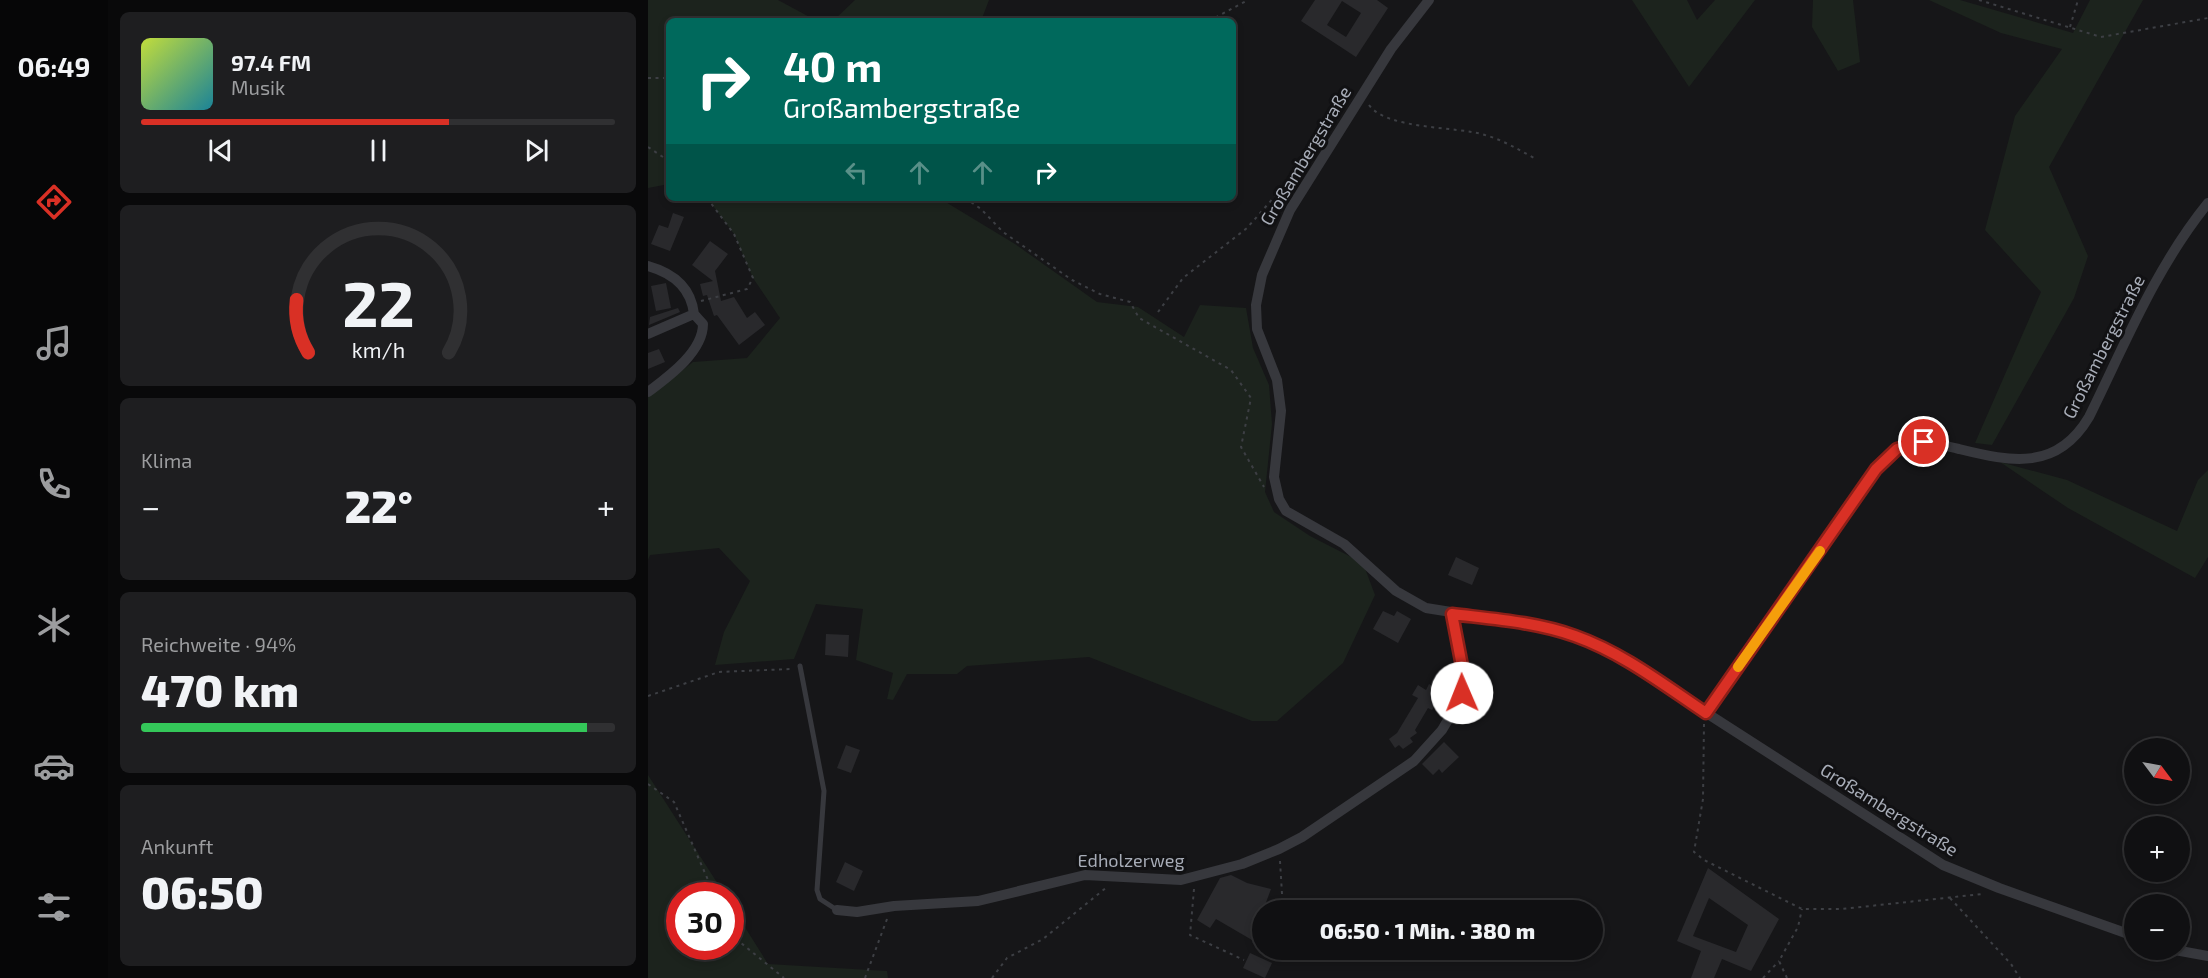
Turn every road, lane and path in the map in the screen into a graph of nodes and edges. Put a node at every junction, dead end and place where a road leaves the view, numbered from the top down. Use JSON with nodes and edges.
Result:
{"nodes":[{"id":1,"x":1248,"y":0,"type":"edge"},
{"id":2,"x":1429,"y":0,"type":"edge"},
{"id":3,"x":1979,"y":0,"type":"edge"},
{"id":4,"x":2078,"y":0,"type":"edge"},
{"id":5,"x":1215,"y":18,"type":"edge"},
{"id":6,"x":2208,"y":18,"type":"edge"},
{"id":7,"x":2070,"y":27,"type":"junction"},
{"id":8,"x":648,"y":78,"type":"edge"},
{"id":9,"x":666,"y":78,"type":"edge"},
{"id":10,"x":1362,"y":95,"type":"junction"},
{"id":11,"x":648,"y":147,"type":"edge"},
{"id":12,"x":666,"y":159,"type":"edge"},
{"id":13,"x":1536,"y":159,"type":"dead end"},
{"id":14,"x":1294,"y":184,"type":"dead end"},
{"id":15,"x":709,"y":201,"type":"edge"},
{"id":16,"x":969,"y":201,"type":"edge"},
{"id":17,"x":2208,"y":203,"type":"edge"},
{"id":18,"x":648,"y":266,"type":"edge"},
{"id":19,"x":693,"y":309,"type":"junction"},
{"id":20,"x":1158,"y":312,"type":"dead end"},
{"id":21,"x":648,"y":334,"type":"edge"},
{"id":22,"x":648,"y":392,"type":"edge"},
{"id":23,"x":1279,"y":499,"type":"junction"},
{"id":24,"x":1452,"y":614,"type":"junction"},
{"id":25,"x":800,"y":666,"type":"joint"},
{"id":26,"x":648,"y":696,"type":"edge"},
{"id":27,"x":1706,"y":713,"type":"junction"},
{"id":28,"x":648,"y":784,"type":"edge"},
{"id":29,"x":1279,"y":849,"type":"junction"},
{"id":30,"x":1196,"y":877,"type":"junction"},
{"id":31,"x":709,"y":882,"type":"edge"},
{"id":32,"x":1111,"y":884,"type":"dead end"},
{"id":33,"x":1999,"y":888,"type":"junction"},
{"id":34,"x":1950,"y":898,"type":"junction"},
{"id":35,"x":1282,"y":900,"type":"edge"},
{"id":36,"x":894,"y":906,"type":"junction"},
{"id":37,"x":1802,"y":909,"type":"junction"},
{"id":38,"x":837,"y":910,"type":"joint"},
{"id":39,"x":2124,"y":932,"type":"edge"},
{"id":40,"x":744,"y":945,"type":"edge"},
{"id":41,"x":2190,"y":953,"type":"edge"},
{"id":42,"x":2208,"y":956,"type":"edge"},
{"id":43,"x":1244,"y":960,"type":"dead end"},
{"id":44,"x":1779,"y":961,"type":"junction"},
{"id":45,"x":784,"y":978,"type":"edge"},
{"id":46,"x":865,"y":978,"type":"edge"},
{"id":47,"x":992,"y":978,"type":"edge"},
{"id":48,"x":1763,"y":978,"type":"edge"},
{"id":49,"x":1786,"y":978,"type":"edge"},
{"id":50,"x":2020,"y":978,"type":"edge"}],
"edges":[{"from":1,"to":5,"type":"path"},
{"from":2,"to":10,"type":"street","name":"Großambergstraße"},
{"from":3,"to":7,"type":"path"},
{"from":4,"to":7,"type":"path"},
{"from":6,"to":7,"type":"path"},
{"from":8,"to":9,"type":"path"},
{"from":10,"to":13,"type":"path"},
{"from":10,"to":23,"type":"street","name":"Großambergstraße"},
{"from":11,"to":12,"type":"path"},
{"from":14,"to":20,"type":"path"},
{"from":15,"to":19,"type":"path"},
{"from":16,"to":23,"type":"path"},
{"from":17,"to":27,"type":"street","name":"Großambergstraße"},
{"from":18,"to":19,"type":"street"},
{"from":19,"to":21,"type":"street"},
{"from":19,"to":22,"type":"street"},
{"from":23,"to":24,"type":"street","name":"Großambergstraße"},
{"from":24,"to":27,"type":"street","name":"Großambergstraße"},
{"from":24,"to":29,"type":"street","name":"Edholzerweg"},
{"from":25,"to":26,"type":"path"},
{"from":25,"to":38,"type":"lane"},
{"from":27,"to":33,"type":"street","name":"Großambergstraße"},
{"from":27,"to":37,"type":"path"},
{"from":28,"to":31,"type":"path"},
{"from":29,"to":30,"type":"street","name":"Edholzerweg"},
{"from":29,"to":35,"type":"path"},
{"from":30,"to":36,"type":"street","name":"Edholzerweg"},
{"from":30,"to":43,"type":"path"},
{"from":32,"to":47,"type":"path"},
{"from":33,"to":34,"type":"path"},
{"from":33,"to":39,"type":"street","name":"Großambergstraße"},
{"from":34,"to":37,"type":"path"},
{"from":34,"to":50,"type":"path"},
{"from":36,"to":38,"type":"street","name":"Edholzerweg"},
{"from":36,"to":46,"type":"path"},
{"from":37,"to":44,"type":"path"},
{"from":40,"to":45,"type":"path"},
{"from":41,"to":42,"type":"street"},
{"from":44,"to":48,"type":"path"},
{"from":44,"to":49,"type":"path"}]}
